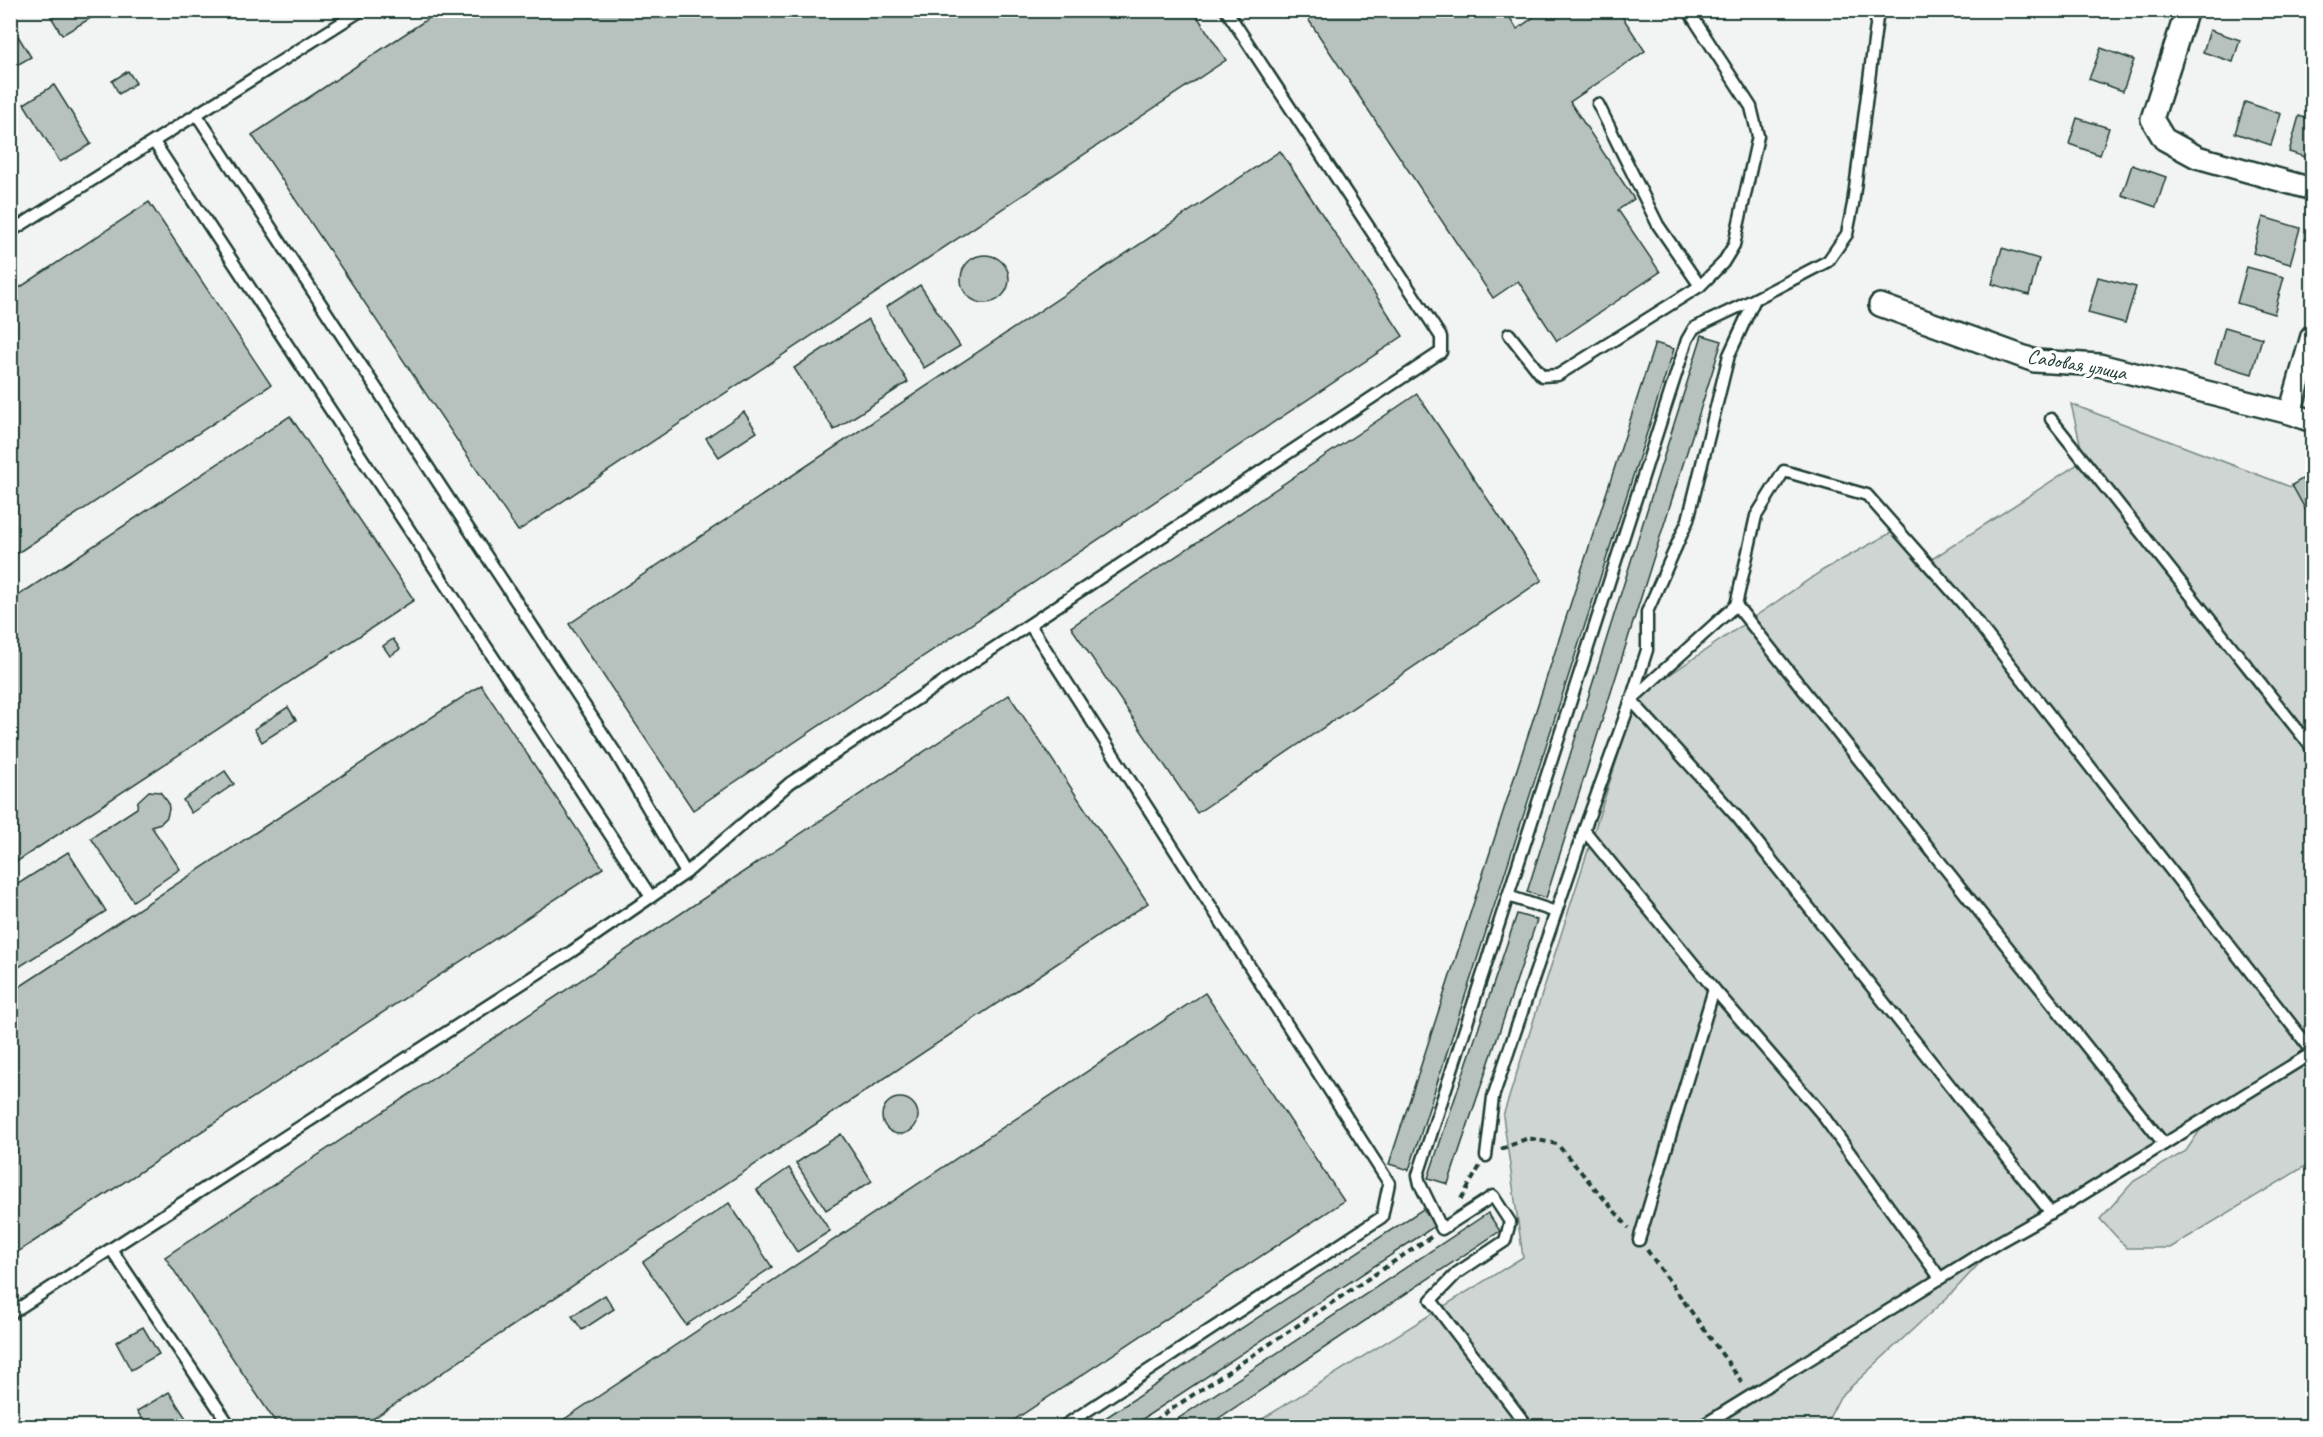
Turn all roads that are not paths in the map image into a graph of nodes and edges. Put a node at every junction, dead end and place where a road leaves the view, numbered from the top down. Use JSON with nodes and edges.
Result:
{"nodes":[{"id":1,"x":362,"y":10,"type":"edge"},
{"id":2,"x":1226,"y":10,"type":"edge"},
{"id":3,"x":1688,"y":10,"type":"edge"},
{"id":4,"x":1878,"y":10,"type":"edge"},
{"id":5,"x":2187,"y":10,"type":"edge"},
{"id":6,"x":1598,"y":104,"type":"dead end"},
{"id":7,"x":197,"y":114,"type":"junction"},
{"id":8,"x":154,"y":142,"type":"junction"},
{"id":9,"x":2313,"y":189,"type":"edge"},
{"id":10,"x":10,"y":232,"type":"edge"},
{"id":11,"x":1700,"y":286,"type":"junction"},
{"id":12,"x":1755,"y":299,"type":"junction"},
{"id":13,"x":1880,"y":305,"type":"dead end"},
{"id":14,"x":1509,"y":334,"type":"dead end"},
{"id":15,"x":2313,"y":336,"type":"edge"},
{"id":16,"x":2290,"y":413,"type":"junction"},
{"id":17,"x":2051,"y":419,"type":"dead end"},
{"id":18,"x":2313,"y":421,"type":"edge"},
{"id":19,"x":1736,"y":605,"type":"junction"},
{"id":20,"x":1030,"y":625,"type":"junction"},
{"id":21,"x":1631,"y":700,"type":"junction"},
{"id":22,"x":2313,"y":748,"type":"edge"},
{"id":23,"x":1584,"y":830,"type":"junction"},
{"id":24,"x":686,"y":873,"type":"junction"},
{"id":25,"x":1508,"y":896,"type":"junction"},
{"id":26,"x":651,"y":897,"type":"junction"},
{"id":27,"x":1556,"y":912,"type":"junction"},
{"id":28,"x":1714,"y":989,"type":"junction"},
{"id":29,"x":2313,"y":1052,"type":"edge"},
{"id":30,"x":2164,"y":1144,"type":"junction"},
{"id":31,"x":1486,"y":1156,"type":"dead end"},
{"id":32,"x":2051,"y":1213,"type":"junction"},
{"id":33,"x":1639,"y":1240,"type":"dead end"},
{"id":34,"x":111,"y":1249,"type":"junction"},
{"id":35,"x":1940,"y":1278,"type":"junction"},
{"id":36,"x":10,"y":1314,"type":"edge"},
{"id":37,"x":230,"y":1426,"type":"edge"},
{"id":38,"x":1065,"y":1426,"type":"edge"},
{"id":39,"x":1527,"y":1426,"type":"edge"},
{"id":40,"x":1702,"y":1426,"type":"edge"}],
"edges":[{"from":1,"to":7,"type":"lane"},
{"from":2,"to":20,"type":"lane"},
{"from":3,"to":11,"type":"lane"},
{"from":4,"to":12,"type":"lane"},
{"from":5,"to":9,"type":"street"},
{"from":6,"to":11,"type":"lane"},
{"from":7,"to":8,"type":"lane"},
{"from":7,"to":24,"type":"lane"},
{"from":8,"to":10,"type":"lane"},
{"from":8,"to":26,"type":"lane"},
{"from":11,"to":14,"type":"lane"},
{"from":12,"to":21,"type":"lane"},
{"from":12,"to":25,"type":"lane"},
{"from":13,"to":16,"type":"street","name":"Садовая улица"},
{"from":15,"to":16,"type":"street"},
{"from":16,"to":18,"type":"street","name":"Садовая улица"},
{"from":17,"to":22,"type":"lane"},
{"from":19,"to":21,"type":"lane"},
{"from":19,"to":29,"type":"lane"},
{"from":19,"to":30,"type":"lane"},
{"from":20,"to":24,"type":"lane"},
{"from":20,"to":38,"type":"lane"},
{"from":21,"to":23,"type":"lane"},
{"from":21,"to":32,"type":"lane"},
{"from":23,"to":27,"type":"lane"},
{"from":23,"to":28,"type":"lane"},
{"from":24,"to":26,"type":"lane"},
{"from":25,"to":27,"type":"lane"},
{"from":25,"to":39,"type":"lane"},
{"from":26,"to":34,"type":"lane"},
{"from":27,"to":31,"type":"lane"},
{"from":28,"to":33,"type":"lane"},
{"from":28,"to":35,"type":"lane"},
{"from":29,"to":30,"type":"lane"},
{"from":30,"to":32,"type":"lane"},
{"from":32,"to":35,"type":"lane"},
{"from":34,"to":36,"type":"lane"},
{"from":34,"to":37,"type":"lane"},
{"from":35,"to":40,"type":"lane"}]}
